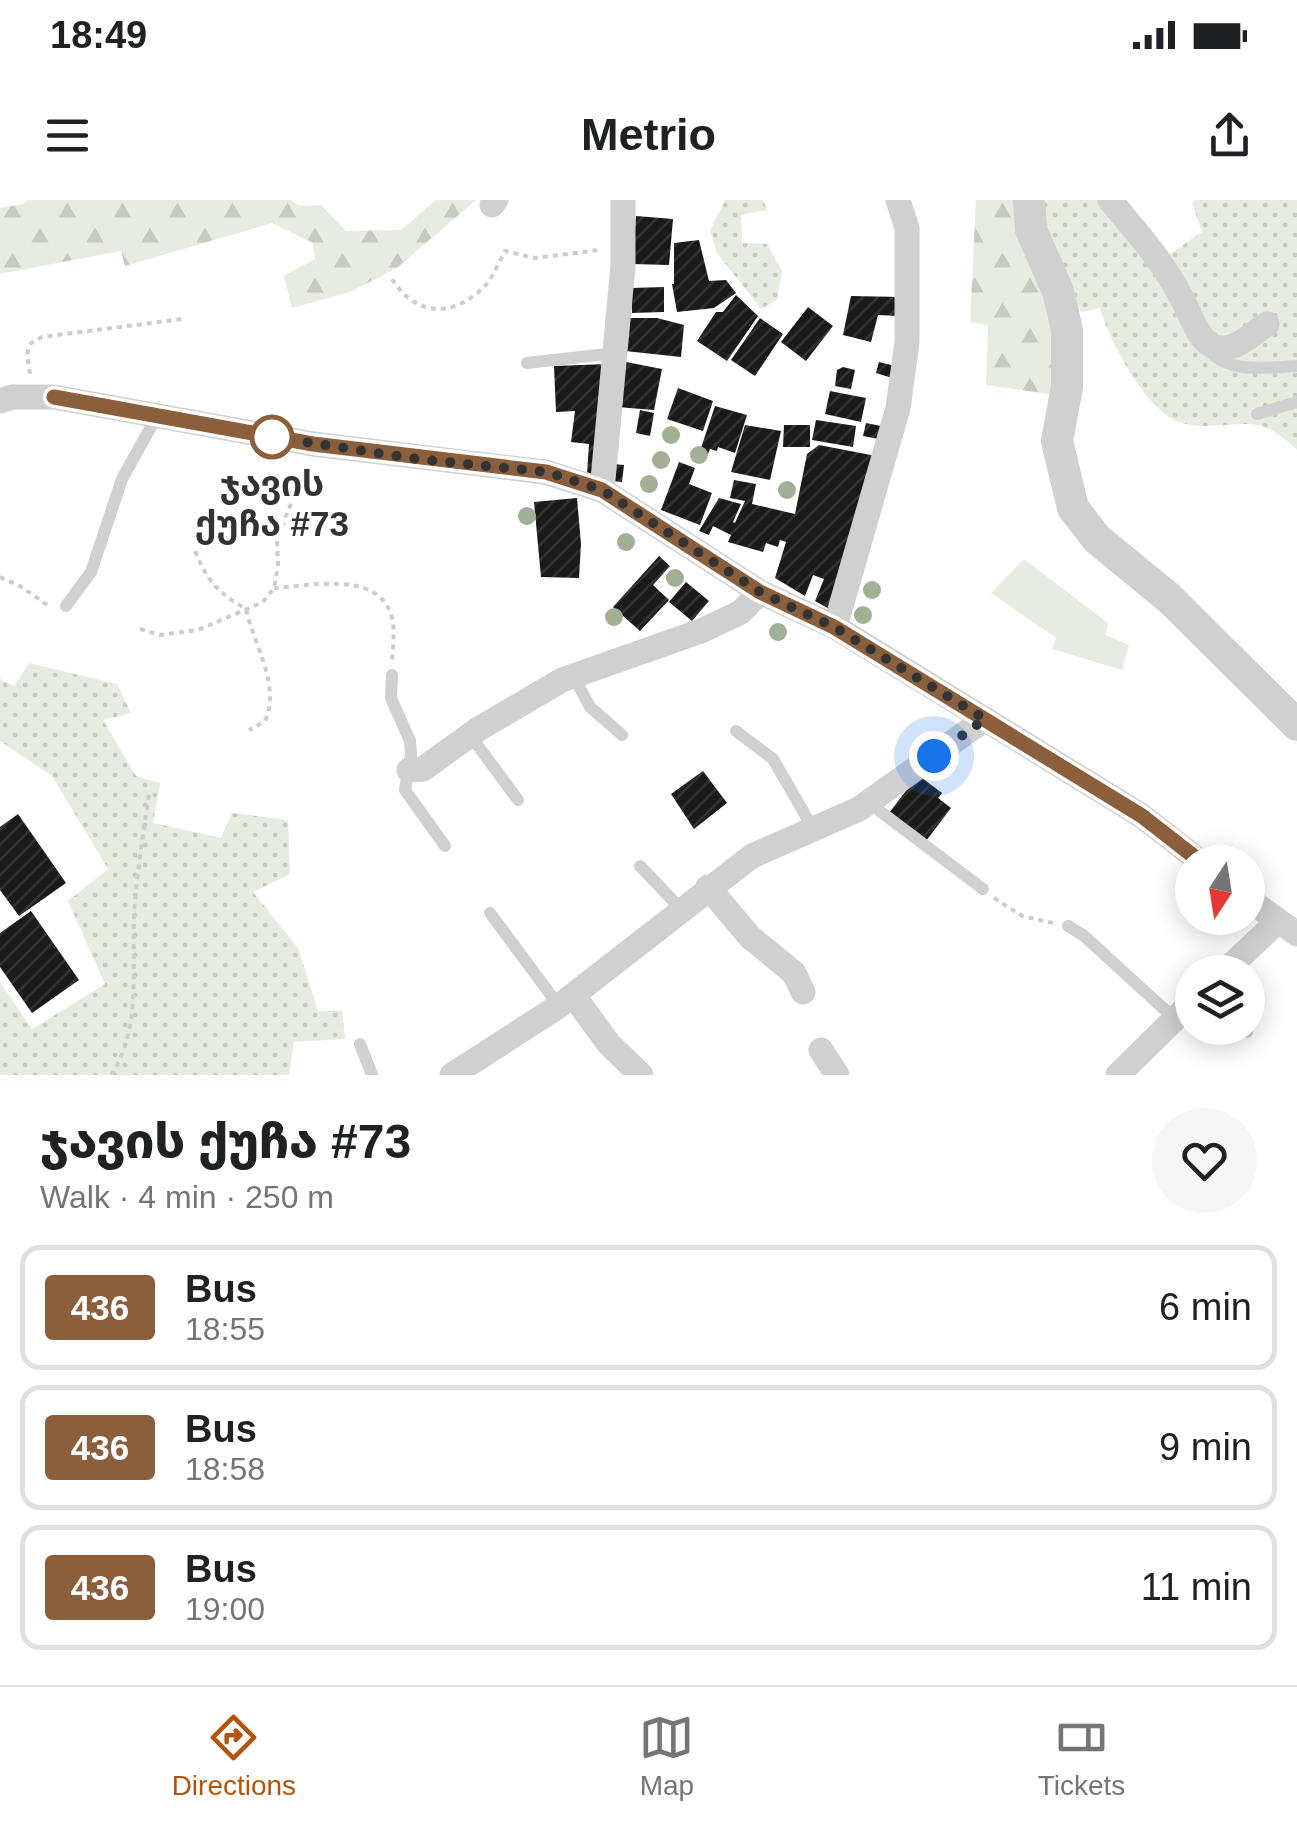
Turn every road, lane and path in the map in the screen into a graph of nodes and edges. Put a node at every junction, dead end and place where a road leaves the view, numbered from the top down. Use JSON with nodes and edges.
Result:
{"nodes":[{"id":1,"x":624,"y":200,"type":"edge"},
{"id":2,"x":898,"y":200,"type":"edge"},
{"id":3,"x":1029,"y":200,"type":"edge"},
{"id":4,"x":1110,"y":200,"type":"edge"},
{"id":5,"x":624,"y":247,"type":"junction"},
{"id":6,"x":392,"y":278,"type":"dead end"},
{"id":7,"x":182,"y":319,"type":"dead end"},
{"id":8,"x":1267,"y":324,"type":"dead end"},
{"id":9,"x":1200,"y":333,"type":"junction"},
{"id":10,"x":616,"y":352,"type":"junction"},
{"id":11,"x":527,"y":364,"type":"dead end"},
{"id":12,"x":1297,"y":366,"type":"edge"},
{"id":13,"x":34,"y":397,"type":"junction"},
{"id":14,"x":0,"y":401,"type":"edge"},
{"id":15,"x":1297,"y":402,"type":"edge"},
{"id":16,"x":1258,"y":414,"type":"dead end"},
{"id":17,"x":157,"y":416,"type":"junction"},
{"id":18,"x":313,"y":444,"type":"junction"},
{"id":19,"x":602,"y":490,"type":"junction"},
{"id":20,"x":194,"y":551,"type":"dead end"},
{"id":21,"x":0,"y":577,"type":"edge"},
{"id":22,"x":274,"y":588,"type":"junction"},
{"id":23,"x":760,"y":592,"type":"junction"},
{"id":24,"x":66,"y":606,"type":"joint"},
{"id":25,"x":246,"y":609,"type":"junction"},
{"id":26,"x":834,"y":627,"type":"junction"},
{"id":27,"x":140,"y":629,"type":"dead end"},
{"id":28,"x":392,"y":674,"type":"joint"},
{"id":29,"x":573,"y":675,"type":"junction"},
{"id":30,"x":985,"y":719,"type":"junction"},
{"id":31,"x":1297,"y":725,"type":"edge"},
{"id":32,"x":249,"y":730,"type":"dead end"},
{"id":33,"x":736,"y":731,"type":"dead end"},
{"id":34,"x":470,"y":735,"type":"junction"},
{"id":35,"x":622,"y":735,"type":"dead end"},
{"id":36,"x":409,"y":770,"type":"junction"},
{"id":37,"x":148,"y":793,"type":"dead end"},
{"id":38,"x":518,"y":800,"type":"dead end"},
{"id":39,"x":868,"y":803,"type":"junction"},
{"id":40,"x":814,"y":830,"type":"junction"},
{"id":41,"x":1179,"y":845,"type":"edge"},
{"id":42,"x":445,"y":846,"type":"dead end"},
{"id":43,"x":640,"y":866,"type":"dead end"},
{"id":44,"x":708,"y":887,"type":"junction"},
{"id":45,"x":983,"y":888,"type":"joint"},
{"id":46,"x":681,"y":909,"type":"junction"},
{"id":47,"x":1265,"y":912,"type":"edge"},
{"id":48,"x":490,"y":913,"type":"dead end"},
{"id":49,"x":1068,"y":926,"type":"joint"},
{"id":50,"x":1287,"y":928,"type":"edge"},
{"id":51,"x":1248,"y":955,"type":"edge"},
{"id":52,"x":804,"y":992,"type":"dead end"},
{"id":53,"x":566,"y":1000,"type":"junction"},
{"id":54,"x":1175,"y":1004,"type":"edge"},
{"id":55,"x":1175,"y":1020,"type":"edge"},
{"id":56,"x":360,"y":1044,"type":"dead end"},
{"id":57,"x":821,"y":1050,"type":"dead end"},
{"id":58,"x":490,"y":1065,"type":"edge"},
{"id":59,"x":111,"y":1075,"type":"edge"},
{"id":60,"x":372,"y":1075,"type":"edge"},
{"id":61,"x":452,"y":1075,"type":"edge"},
{"id":62,"x":641,"y":1075,"type":"edge"},
{"id":63,"x":837,"y":1075,"type":"edge"},
{"id":64,"x":1118,"y":1075,"type":"edge"}],
"edges":[{"from":1,"to":5,"type":"street"},
{"from":2,"to":26,"type":"street"},
{"from":3,"to":31,"type":"street"},
{"from":4,"to":9,"type":"street"},
{"from":5,"to":6,"type":"path"},
{"from":5,"to":10,"type":"street"},
{"from":7,"to":13,"type":"path"},
{"from":8,"to":9,"type":"street"},
{"from":9,"to":12,"type":"lane"},
{"from":10,"to":11,"type":"lane"},
{"from":10,"to":19,"type":"street"},
{"from":13,"to":14,"type":"street"},
{"from":13,"to":17,"type":"street"},
{"from":15,"to":16,"type":"lane"},
{"from":17,"to":18,"type":"street"},
{"from":17,"to":24,"type":"lane"},
{"from":18,"to":19,"type":"street"},
{"from":18,"to":22,"type":"path"},
{"from":19,"to":23,"type":"street"},
{"from":20,"to":25,"type":"path"},
{"from":21,"to":24,"type":"path"},
{"from":22,"to":25,"type":"path"},
{"from":22,"to":28,"type":"path"},
{"from":23,"to":26,"type":"street"},
{"from":23,"to":29,"type":"street"},
{"from":25,"to":27,"type":"path"},
{"from":25,"to":32,"type":"path"},
{"from":26,"to":30,"type":"street"},
{"from":28,"to":36,"type":"lane"},
{"from":29,"to":34,"type":"street"},
{"from":29,"to":35,"type":"lane"},
{"from":30,"to":39,"type":"street"},
{"from":30,"to":41,"type":"street"},
{"from":33,"to":40,"type":"lane"},
{"from":34,"to":36,"type":"street"},
{"from":34,"to":38,"type":"lane"},
{"from":36,"to":42,"type":"lane"},
{"from":37,"to":59,"type":"path"},
{"from":39,"to":40,"type":"street"},
{"from":39,"to":45,"type":"lane"},
{"from":40,"to":44,"type":"street"},
{"from":43,"to":46,"type":"lane"},
{"from":44,"to":46,"type":"street"},
{"from":44,"to":52,"type":"street"},
{"from":45,"to":49,"type":"path"},
{"from":46,"to":53,"type":"street"},
{"from":47,"to":50,"type":"street"},
{"from":48,"to":53,"type":"lane"},
{"from":49,"to":54,"type":"lane"},
{"from":50,"to":51,"type":"street"},
{"from":53,"to":58,"type":"street"},
{"from":53,"to":62,"type":"street"},
{"from":55,"to":64,"type":"street"},
{"from":56,"to":60,"type":"lane"},
{"from":57,"to":63,"type":"street"},
{"from":58,"to":61,"type":"street"}]}
